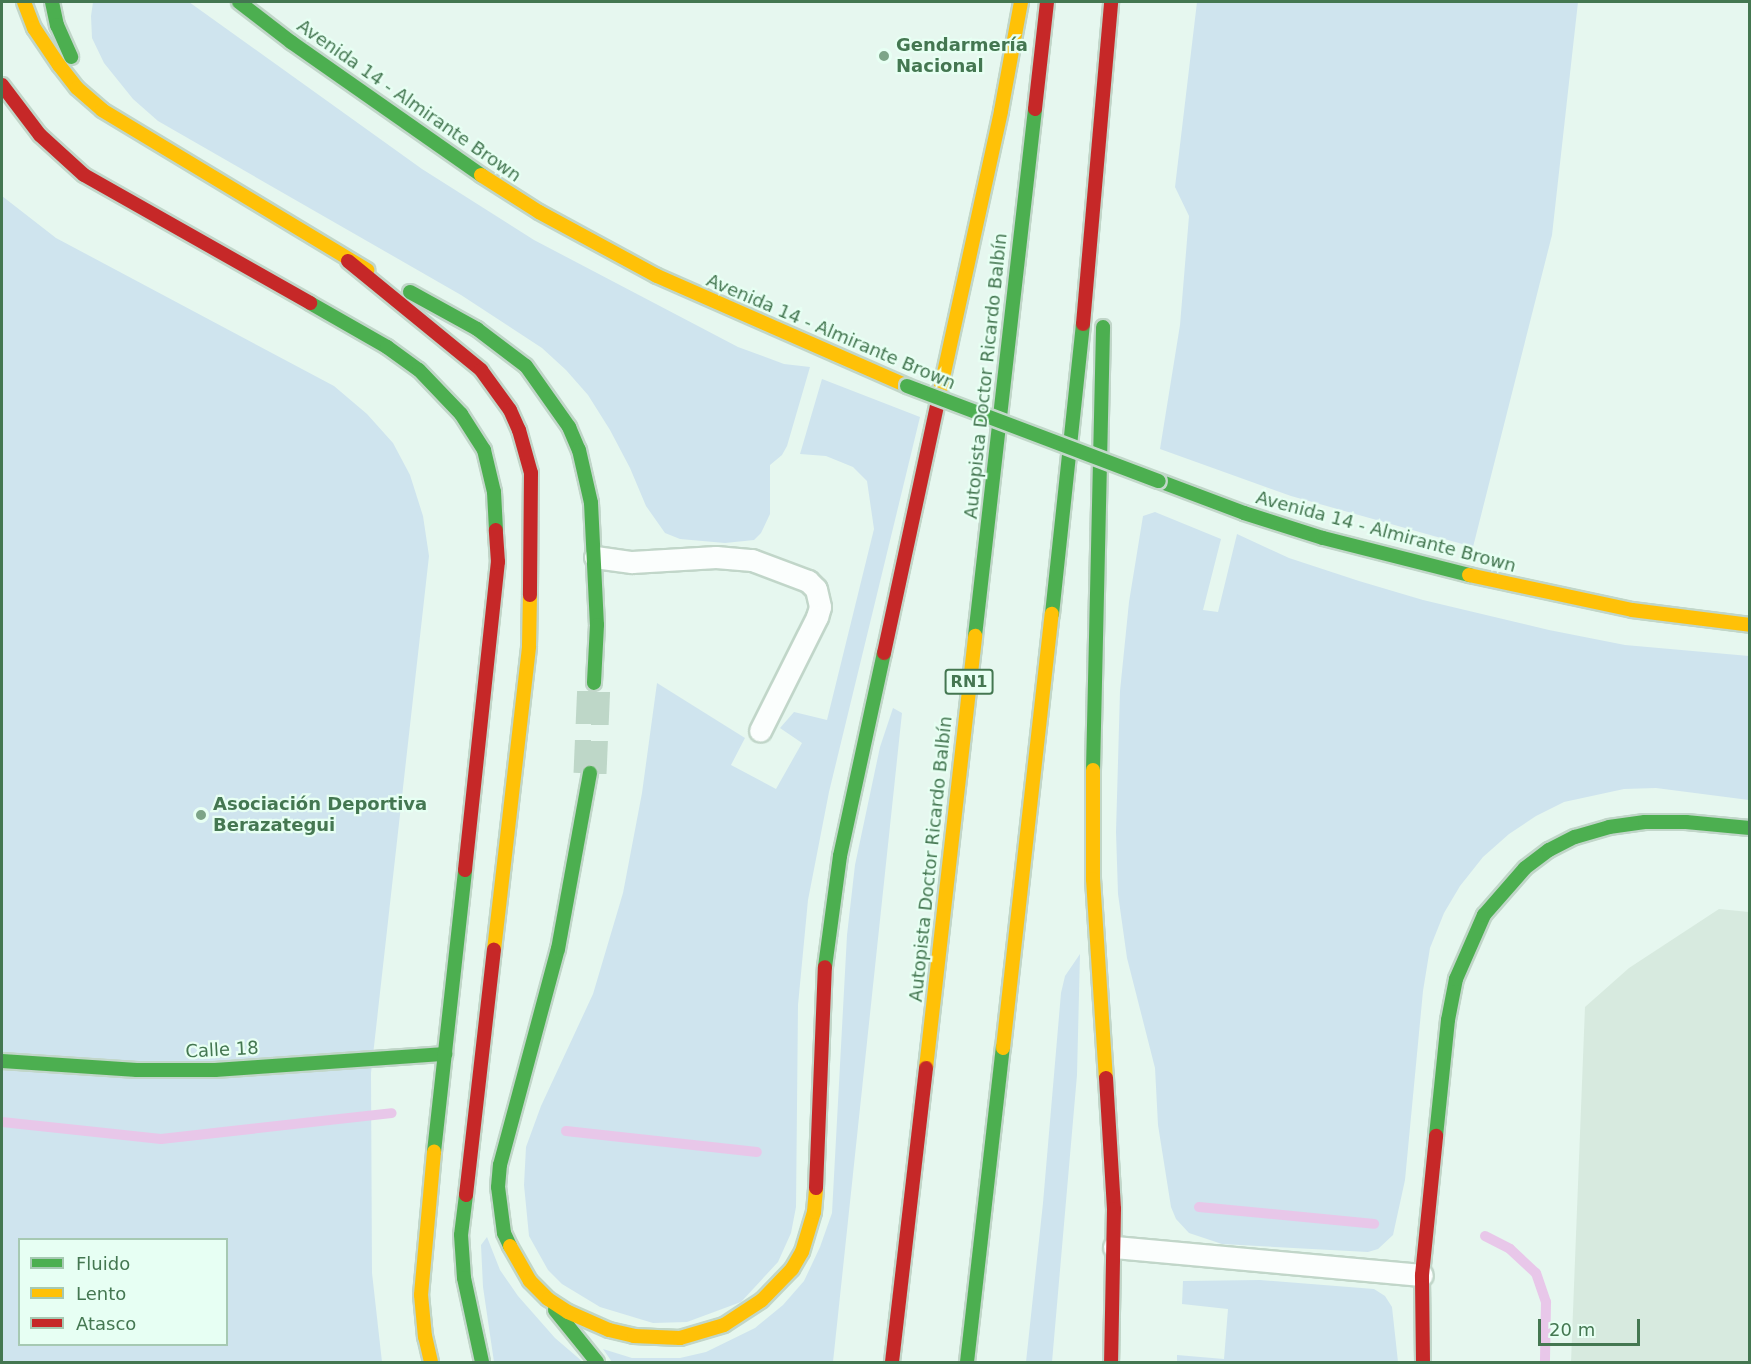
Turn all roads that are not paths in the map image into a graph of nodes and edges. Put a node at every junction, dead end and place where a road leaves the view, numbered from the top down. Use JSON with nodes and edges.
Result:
{"nodes":[{"id":1,"x":24,"y":2,"type":"edge"},
{"id":2,"x":52,"y":2,"type":"edge"},
{"id":3,"x":239,"y":2,"type":"edge"},
{"id":4,"x":1021,"y":2,"type":"edge"},
{"id":5,"x":1047,"y":2,"type":"edge"},
{"id":6,"x":1111,"y":2,"type":"edge"},
{"id":7,"x":4,"y":81,"type":"edge"},
{"id":8,"x":120,"y":123,"type":"junction"},
{"id":9,"x":1106,"y":228,"type":"dead end"},
{"id":10,"x":348,"y":261,"type":"junction"},
{"id":11,"x":1103,"y":312,"type":"dead end"},
{"id":12,"x":595,"y":557,"type":"junction"},
{"id":13,"x":1749,"y":625,"type":"edge"},
{"id":14,"x":594,"y":683,"type":"tunnel mouth"},
{"id":15,"x":759,"y":731,"type":"dead end"},
{"id":16,"x":590,"y":774,"type":"tunnel mouth"},
{"id":17,"x":1749,"y":828,"type":"edge"},
{"id":18,"x":445,"y":1054,"type":"junction"},
{"id":19,"x":2,"y":1061,"type":"edge"},
{"id":20,"x":1114,"y":1248,"type":"junction"},
{"id":21,"x":1422,"y":1275,"type":"junction"},
{"id":22,"x":531,"y":1281,"type":"junction"},
{"id":23,"x":1111,"y":1361,"type":"edge"},
{"id":24,"x":431,"y":1362,"type":"edge"},
{"id":25,"x":482,"y":1362,"type":"edge"},
{"id":26,"x":597,"y":1362,"type":"edge"},
{"id":27,"x":892,"y":1362,"type":"edge"},
{"id":28,"x":966,"y":1362,"type":"edge"},
{"id":29,"x":1423,"y":1362,"type":"edge"}],
"edges":[{"from":1,"to":8,"type":"main road"},
{"from":2,"to":8,"type":"main road"},
{"from":3,"to":13,"type":"main road","name":"Avenida 14 - Almirante Brown","bridge":true},
{"from":4,"to":22,"type":"main road"},
{"from":5,"to":27,"type":"main road","name":"Autopista Doctor Ricardo Balbín","number":"RN1"},
{"from":6,"to":9,"type":"main road"},
{"from":6,"to":28,"type":"main road"},
{"from":7,"to":18,"type":"main road"},
{"from":8,"to":10,"type":"main road"},
{"from":10,"to":12,"type":"main road"},
{"from":10,"to":25,"type":"main road"},
{"from":11,"to":20,"type":"main road"},
{"from":12,"to":14,"type":"main road"},
{"from":12,"to":15,"type":"lane"},
{"from":16,"to":22,"type":"main road"},
{"from":17,"to":21,"type":"main road"},
{"from":18,"to":19,"type":"main road","name":"Calle 18"},
{"from":18,"to":24,"type":"main road"},
{"from":20,"to":21,"type":"lane"},
{"from":20,"to":23,"type":"main road"},
{"from":21,"to":29,"type":"main road"},
{"from":22,"to":26,"type":"main road"}]}
